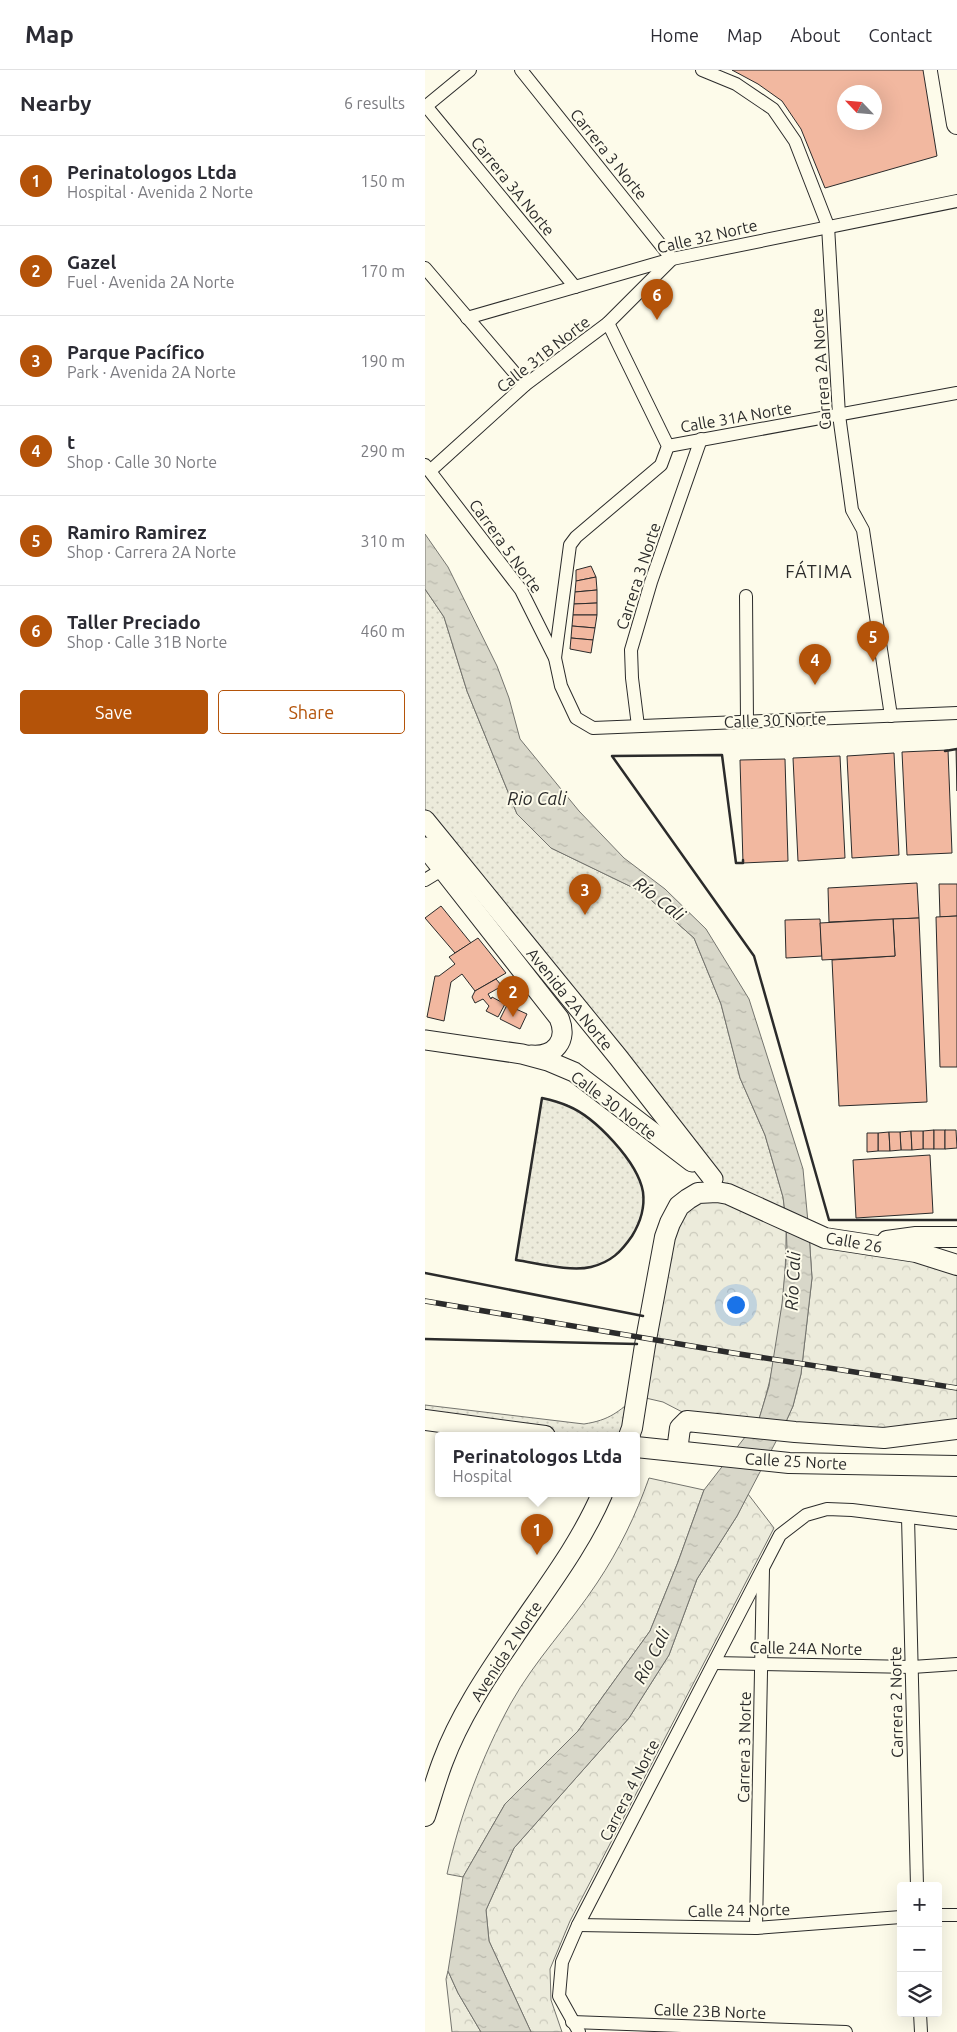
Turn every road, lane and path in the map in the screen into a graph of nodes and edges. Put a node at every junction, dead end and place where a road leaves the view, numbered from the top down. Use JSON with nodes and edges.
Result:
{"nodes":[{"id":1,"x":470,"y":70,"type":"edge"},
{"id":2,"x":521,"y":70,"type":"edge"},
{"id":3,"x":702,"y":70,"type":"edge"},
{"id":4,"x":948,"y":70,"type":"edge"},
{"id":5,"x":426,"y":106,"type":"edge"},
{"id":6,"x":957,"y":124,"type":"edge"},
{"id":7,"x":957,"y":201,"type":"edge"},
{"id":8,"x":828,"y":226,"type":"junction"},
{"id":9,"x":672,"y":259,"type":"junction"},
{"id":10,"x":425,"y":268,"type":"edge"},
{"id":11,"x":575,"y":287,"type":"junction"},
{"id":12,"x":467,"y":318,"type":"junction"},
{"id":13,"x":608,"y":323,"type":"junction"},
{"id":14,"x":525,"y":385,"type":"junction"},
{"id":15,"x":957,"y":393,"type":"edge"},
{"id":16,"x":839,"y":415,"type":"junction"},
{"id":17,"x":701,"y":439,"type":"junction"},
{"id":18,"x":668,"y":446,"type":"junction"},
{"id":19,"x":428,"y":468,"type":"edge"},
{"id":20,"x":746,"y":596,"type":"dead end"},
{"id":21,"x":555,"y":658,"type":"junction"},
{"id":22,"x":957,"y":713,"type":"edge"},
{"id":23,"x":891,"y":716,"type":"junction"},
{"id":24,"x":747,"y":722,"type":"junction"},
{"id":25,"x":637,"y":726,"type":"junction"},
{"id":26,"x":593,"y":728,"type":"joint"},
{"id":27,"x":425,"y":820,"type":"edge"},
{"id":28,"x":425,"y":847,"type":"edge"},
{"id":29,"x":450,"y":865,"type":"junction"},
{"id":30,"x":425,"y":880,"type":"edge"},
{"id":31,"x":425,"y":1040,"type":"edge"},
{"id":32,"x":522,"y":1054,"type":"junction"},
{"id":33,"x":713,"y":1179,"type":"junction"},
{"id":34,"x":727,"y":1194,"type":"junction"},
{"id":35,"x":957,"y":1237,"type":"edge"},
{"id":36,"x":862,"y":1244,"type":"junction"},
{"id":37,"x":957,"y":1265,"type":"edge"},
{"id":38,"x":425,"y":1420,"type":"edge"},
{"id":39,"x":957,"y":1428,"type":"edge"},
{"id":40,"x":506,"y":1432,"type":"edge"},
{"id":41,"x":630,"y":1432,"type":"edge"},
{"id":42,"x":640,"y":1447,"type":"edge"},
{"id":43,"x":680,"y":1451,"type":"junction"},
{"id":44,"x":957,"y":1466,"type":"edge"},
{"id":45,"x":601,"y":1497,"type":"edge"},
{"id":46,"x":908,"y":1517,"type":"junction"},
{"id":47,"x":957,"y":1523,"type":"edge"},
{"id":48,"x":763,"y":1566,"type":"junction"},
{"id":49,"x":714,"y":1663,"type":"junction"},
{"id":50,"x":761,"y":1663,"type":"junction"},
{"id":51,"x":957,"y":1664,"type":"edge"},
{"id":52,"x":912,"y":1667,"type":"junction"},
{"id":53,"x":425,"y":1816,"type":"edge"},
{"id":54,"x":917,"y":1882,"type":"edge"},
{"id":55,"x":942,"y":1915,"type":"edge"},
{"id":56,"x":957,"y":1915,"type":"edge"},
{"id":57,"x":897,"y":1918,"type":"edge"},
{"id":58,"x":577,"y":1925,"type":"junction"},
{"id":59,"x":757,"y":1928,"type":"junction"},
{"id":60,"x":920,"y":2017,"type":"edge"},
{"id":61,"x":576,"y":2027,"type":"edge"},
{"id":62,"x":846,"y":2032,"type":"edge"},
{"id":63,"x":921,"y":2032,"type":"edge"}],
"edges":[{"from":1,"to":5,"type":"street"},
{"from":2,"to":9,"type":"street","name":"Carrera 3 Norte"},
{"from":3,"to":8,"type":"street","name":"Carrera 2A Norte"},
{"from":4,"to":6,"type":"main road"},
{"from":5,"to":11,"type":"street","name":"Carrera 3A Norte"},
{"from":7,"to":8,"type":"street","name":"Calle 32 Norte"},
{"from":8,"to":9,"type":"street","name":"Calle 32 Norte"},
{"from":8,"to":16,"type":"street","name":"Carrera 2A Norte"},
{"from":9,"to":11,"type":"street","name":"Calle 32 Norte"},
{"from":9,"to":13,"type":"street","name":"Calle 31B Norte"},
{"from":10,"to":12,"type":"street"},
{"from":11,"to":12,"type":"street","name":"Calle 32 Norte"},
{"from":12,"to":14,"type":"street"},
{"from":13,"to":14,"type":"street","name":"Calle 31B Norte"},
{"from":13,"to":18,"type":"street"},
{"from":14,"to":19,"type":"street","name":"Calle 31B Norte"},
{"from":15,"to":16,"type":"street","name":"Calle 31A Norte"},
{"from":16,"to":17,"type":"street","name":"Calle 31A Norte"},
{"from":16,"to":23,"type":"street","name":"Carrera 2A Norte"},
{"from":17,"to":18,"type":"street","name":"Calle 31A Norte"},
{"from":17,"to":25,"type":"street","name":"Carrera 3 Norte"},
{"from":18,"to":21,"type":"street"},
{"from":19,"to":21,"type":"street","name":"Carrera 5 Norte"},
{"from":20,"to":24,"type":"street"},
{"from":21,"to":26,"type":"street","name":"Carrera 5 Norte"},
{"from":22,"to":23,"type":"street","name":"Calle 30 Norte"},
{"from":23,"to":24,"type":"street","name":"Calle 30 Norte"},
{"from":24,"to":25,"type":"street","name":"Calle 30 Norte"},
{"from":25,"to":26,"type":"street","name":"Calle 30 Norte"},
{"from":27,"to":29,"type":"main road","name":"Avenida 2A Norte"},
{"from":28,"to":29,"type":"main road","name":"Avenida 2A Norte"},
{"from":29,"to":30,"type":"street"},
{"from":29,"to":32,"type":"main road","name":"Avenida 2A Norte"},
{"from":29,"to":33,"type":"main road","name":"Avenida 2A Norte"},
{"from":31,"to":32,"type":"main road","name":"Calle 30 Norte"},
{"from":32,"to":33,"type":"main road","name":"Calle 30 Norte"},
{"from":33,"to":34,"type":"main road","name":"Calle 30 Norte"},
{"from":34,"to":36,"type":"main road","name":"Calle 26"},
{"from":34,"to":41,"type":"main road"},
{"from":35,"to":36,"type":"main road"},
{"from":36,"to":37,"type":"main road","name":"Calle 26"},
{"from":38,"to":40,"type":"main road"},
{"from":39,"to":43,"type":"main road"},
{"from":42,"to":43,"type":"main road","name":"Calle 25 Norte"},
{"from":43,"to":44,"type":"main road","name":"Calle 25 Norte"},
{"from":45,"to":53,"type":"main road","name":"Avenida 2 Norte"},
{"from":46,"to":47,"type":"street"},
{"from":46,"to":48,"type":"street"},
{"from":46,"to":52,"type":"street","name":"Carrera 2 Norte"},
{"from":48,"to":49,"type":"street","name":"Carrera 4 Norte"},
{"from":48,"to":50,"type":"street","name":"Carrera 3 Norte"},
{"from":49,"to":50,"type":"street","name":"Calle 24A Norte"},
{"from":49,"to":58,"type":"street","name":"Carrera 4 Norte"},
{"from":50,"to":52,"type":"street","name":"Calle 24A Norte"},
{"from":50,"to":59,"type":"street","name":"Carrera 3 Norte"},
{"from":51,"to":52,"type":"street","name":"Calle 24A Norte"},
{"from":52,"to":54,"type":"street","name":"Carrera 2 Norte"},
{"from":55,"to":56,"type":"street"},
{"from":57,"to":59,"type":"street","name":"Calle 24 Norte"},
{"from":58,"to":59,"type":"street","name":"Calle 24 Norte"},
{"from":58,"to":61,"type":"street","name":"Carrera 4 Norte"},
{"from":60,"to":63,"type":"street"},
{"from":61,"to":62,"type":"street","name":"Calle 23B Norte"}]}
